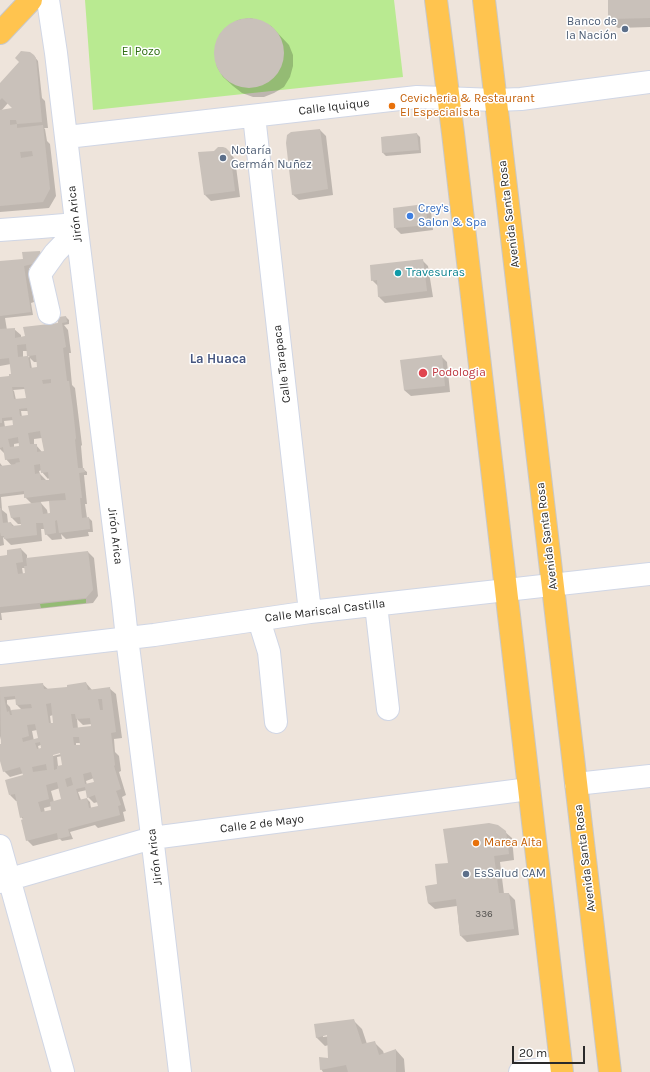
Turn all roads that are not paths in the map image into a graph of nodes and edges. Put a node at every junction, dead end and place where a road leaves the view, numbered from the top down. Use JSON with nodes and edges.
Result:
{"nodes":[{"id":1,"x":31,"y":0,"type":"edge"},
{"id":2,"x":48,"y":0,"type":"edge"},
{"id":3,"x":436,"y":0,"type":"edge"},
{"id":4,"x":484,"y":0,"type":"edge"},
{"id":5,"x":0,"y":33,"type":"edge"},
{"id":6,"x":650,"y":82,"type":"edge"},
{"id":7,"x":448,"y":98,"type":"junction"},
{"id":8,"x":495,"y":100,"type":"junction"},
{"id":9,"x":254,"y":116,"type":"junction"},
{"id":10,"x":67,"y":137,"type":"junction"},
{"id":11,"x":77,"y":227,"type":"junction"},
{"id":12,"x":0,"y":230,"type":"edge"},
{"id":13,"x":49,"y":313,"type":"dead end"},
{"id":14,"x":650,"y":574,"type":"edge"},
{"id":15,"x":552,"y":585,"type":"junction"},
{"id":16,"x":506,"y":590,"type":"junction"},
{"id":17,"x":376,"y":605,"type":"junction"},
{"id":18,"x":310,"y":612,"type":"junction"},
{"id":19,"x":259,"y":620,"type":"junction"},
{"id":20,"x":127,"y":638,"type":"junction"},
{"id":21,"x":0,"y":653,"type":"edge"},
{"id":22,"x":388,"y":709,"type":"dead end"},
{"id":23,"x":276,"y":722,"type":"dead end"},
{"id":24,"x":650,"y":776,"type":"edge"},
{"id":25,"x":576,"y":784,"type":"junction"},
{"id":26,"x":529,"y":789,"type":"junction"},
{"id":27,"x":152,"y":838,"type":"junction"},
{"id":28,"x":0,"y":846,"type":"edge"},
{"id":29,"x":4,"y":881,"type":"edge"},
{"id":30,"x":562,"y":1069,"type":"edge"},
{"id":31,"x":63,"y":1072,"type":"edge"},
{"id":32,"x":180,"y":1072,"type":"edge"},
{"id":33,"x":520,"y":1072,"type":"edge"},
{"id":34,"x":610,"y":1072,"type":"edge"}],
"edges":[{"from":1,"to":5,"type":"main road"},
{"from":2,"to":10,"type":"street","name":"Jirón Arica"},
{"from":3,"to":7,"type":"main road"},
{"from":4,"to":8,"type":"main road","name":"Avenida Santa Rosa"},
{"from":6,"to":8,"type":"street","name":"Calle Iquique"},
{"from":7,"to":8,"type":"street","name":"Calle Iquique"},
{"from":7,"to":9,"type":"street","name":"Calle Iquique"},
{"from":7,"to":16,"type":"main road"},
{"from":8,"to":15,"type":"main road","name":"Avenida Santa Rosa"},
{"from":9,"to":10,"type":"street","name":"Calle Iquique"},
{"from":9,"to":18,"type":"street","name":"Calle Tarapaca"},
{"from":10,"to":11,"type":"street","name":"Jirón Arica"},
{"from":11,"to":12,"type":"street"},
{"from":11,"to":13,"type":"street"},
{"from":11,"to":20,"type":"street","name":"Jirón Arica"},
{"from":14,"to":15,"type":"street","name":"Calle Mariscal Castilla"},
{"from":15,"to":16,"type":"street","name":"Calle Mariscal Castilla"},
{"from":15,"to":25,"type":"main road","name":"Avenida Santa Rosa"},
{"from":16,"to":17,"type":"street","name":"Calle Mariscal Castilla"},
{"from":16,"to":26,"type":"main road"},
{"from":17,"to":18,"type":"street","name":"Calle Mariscal Castilla"},
{"from":17,"to":22,"type":"street"},
{"from":18,"to":19,"type":"street","name":"Calle Mariscal Castilla"},
{"from":19,"to":20,"type":"street","name":"Calle Mariscal Castilla"},
{"from":19,"to":23,"type":"street"},
{"from":20,"to":21,"type":"street","name":"Calle Mariscal Castilla"},
{"from":20,"to":27,"type":"street","name":"Jirón Arica"},
{"from":24,"to":25,"type":"street"},
{"from":25,"to":34,"type":"main road","name":"Avenida Santa Rosa"},
{"from":26,"to":27,"type":"street","name":"Calle 2 de Mayo"},
{"from":26,"to":30,"type":"main road"},
{"from":27,"to":29,"type":"street","name":"Calle 2 de Mayo"},
{"from":27,"to":32,"type":"street","name":"Jirón Arica"},
{"from":28,"to":29,"type":"street"},
{"from":29,"to":31,"type":"street"},
{"from":30,"to":33,"type":"street"}]}
